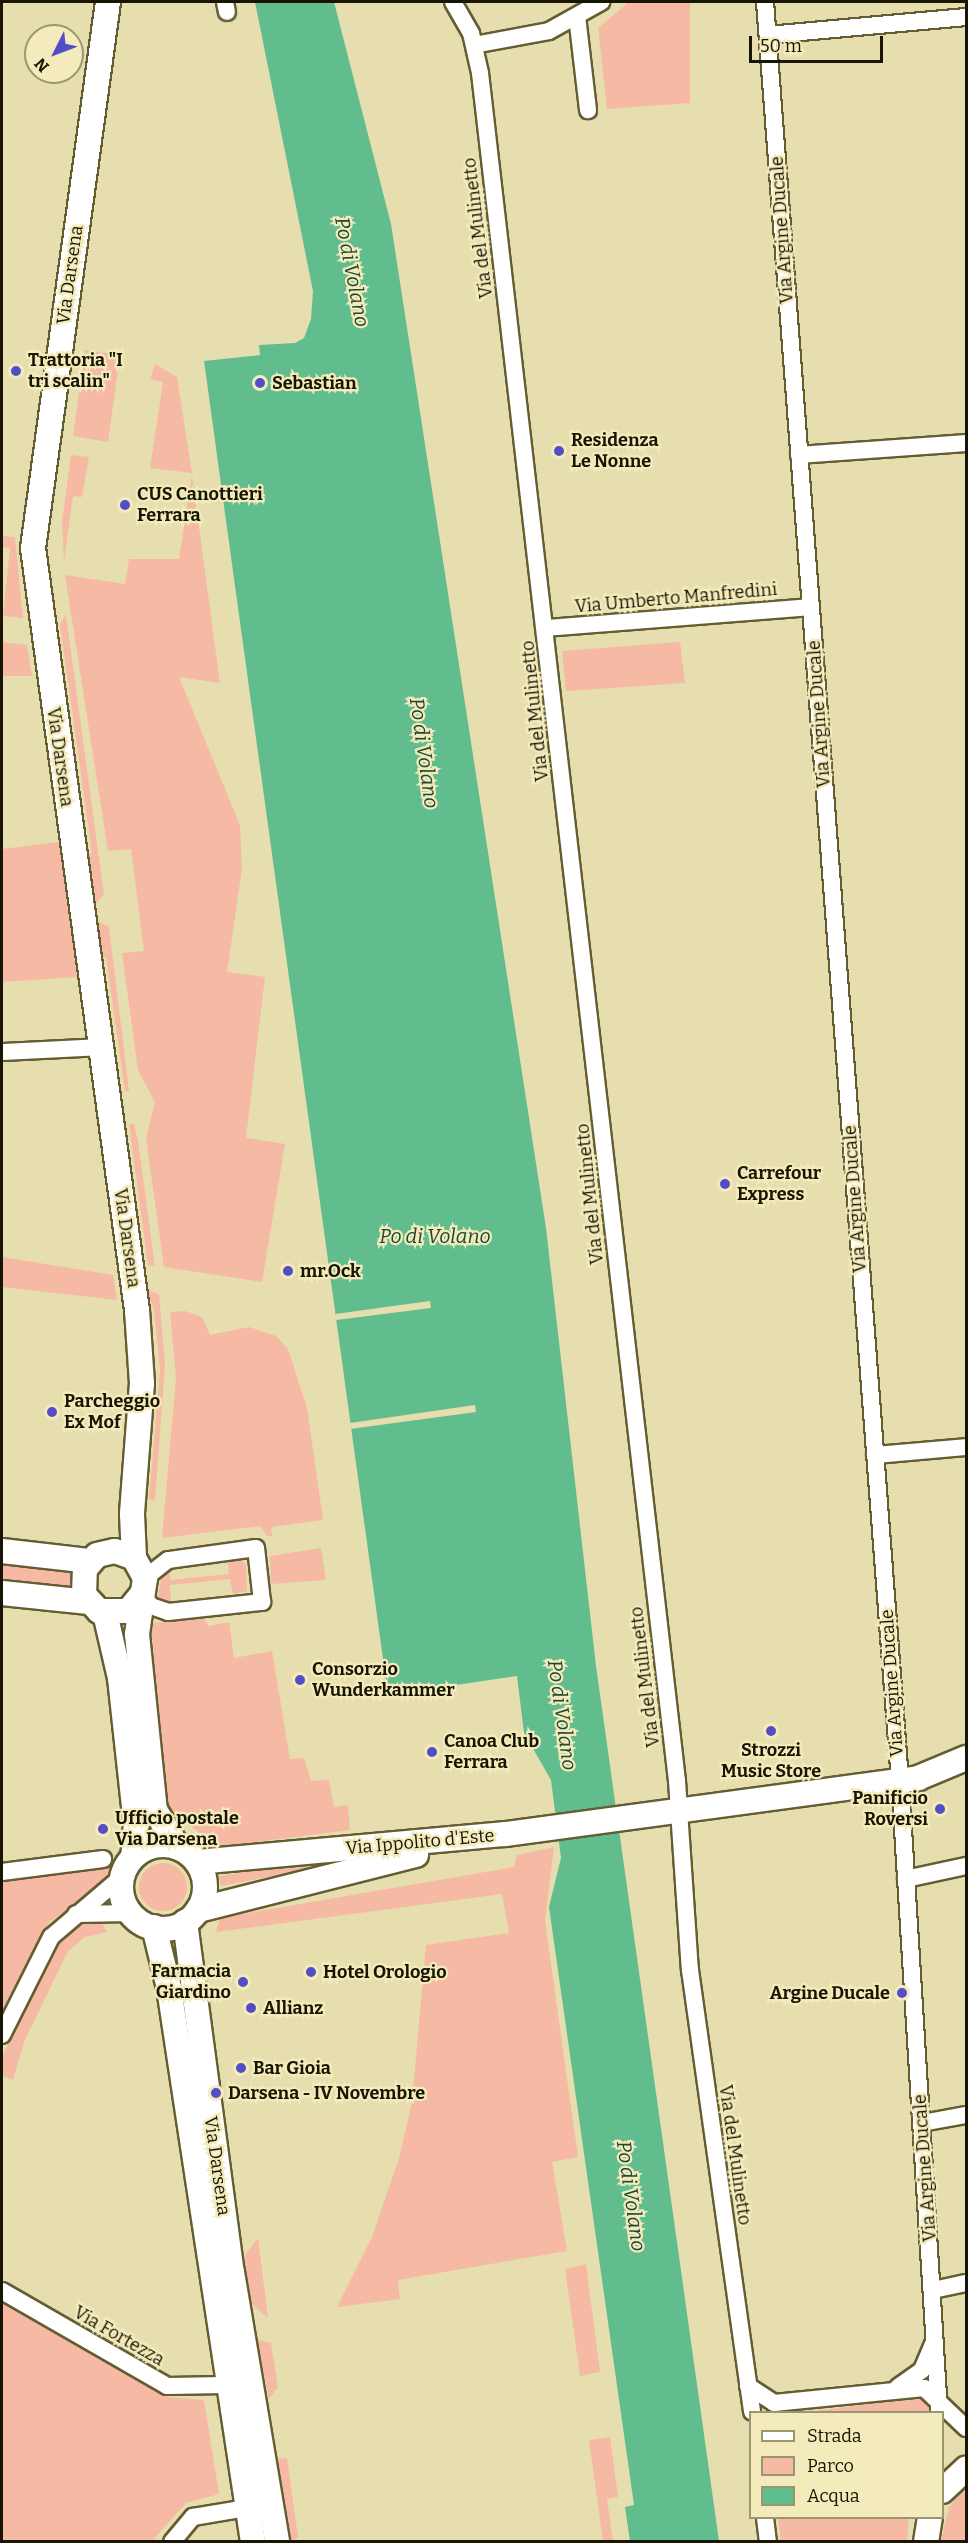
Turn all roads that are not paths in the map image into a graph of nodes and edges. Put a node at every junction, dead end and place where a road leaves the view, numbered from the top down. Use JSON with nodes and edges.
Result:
{"nodes":[{"id":1,"x":108,"y":2,"type":"edge"},
{"id":2,"x":453,"y":2,"type":"edge"},
{"id":3,"x":601,"y":2,"type":"edge"},
{"id":4,"x":765,"y":2,"type":"edge"},
{"id":5,"x":577,"y":16,"type":"junction"},
{"id":6,"x":966,"y":17,"type":"edge"},
{"id":7,"x":768,"y":35,"type":"junction"},
{"id":8,"x":474,"y":45,"type":"junction"},
{"id":9,"x":588,"y":110,"type":"dead end"},
{"id":10,"x":966,"y":443,"type":"edge"},
{"id":11,"x":799,"y":455,"type":"junction"},
{"id":12,"x":810,"y":607,"type":"junction"},
{"id":13,"x":546,"y":628,"type":"junction"},
{"id":14,"x":100,"y":1047,"type":"junction"},
{"id":15,"x":2,"y":1052,"type":"edge"},
{"id":16,"x":966,"y":1447,"type":"edge"},
{"id":17,"x":875,"y":1455,"type":"junction"},
{"id":18,"x":132,"y":1514,"type":"junction"},
{"id":19,"x":2,"y":1551,"type":"edge"},
{"id":20,"x":97,"y":1556,"type":"junction"},
{"id":21,"x":140,"y":1577,"type":"junction"},
{"id":22,"x":2,"y":1593,"type":"edge"},
{"id":23,"x":97,"y":1608,"type":"junction"},
{"id":24,"x":966,"y":1758,"type":"edge"},
{"id":25,"x":900,"y":1780,"type":"junction"},
{"id":26,"x":679,"y":1810,"type":"junction"},
{"id":27,"x":506,"y":1834,"type":"junction"},
{"id":28,"x":178,"y":1848,"type":"junction"},
{"id":29,"x":103,"y":1859,"type":"dead end"},
{"id":30,"x":197,"y":1862,"type":"junction"},
{"id":31,"x":966,"y":1866,"type":"edge"},
{"id":32,"x":128,"y":1867,"type":"junction"},
{"id":33,"x":2,"y":1872,"type":"edge"},
{"id":34,"x":906,"y":1879,"type":"junction"},
{"id":35,"x":131,"y":1913,"type":"junction"},
{"id":36,"x":76,"y":1914,"type":"junction"},
{"id":37,"x":192,"y":1916,"type":"junction"},
{"id":38,"x":154,"y":1927,"type":"junction"},
{"id":39,"x":2,"y":2035,"type":"edge"},
{"id":40,"x":966,"y":2115,"type":"edge"},
{"id":41,"x":922,"y":2124,"type":"junction"},
{"id":42,"x":966,"y":2283,"type":"edge"},
{"id":43,"x":933,"y":2290,"type":"junction"},
{"id":44,"x":2,"y":2291,"type":"edge"},
{"id":45,"x":936,"y":2334,"type":"junction"},
{"id":46,"x":225,"y":2385,"type":"junction"},
{"id":47,"x":748,"y":2386,"type":"junction"},
{"id":48,"x":895,"y":2389,"type":"junction"},
{"id":49,"x":939,"y":2404,"type":"edge"},
{"id":50,"x":257,"y":2408,"type":"junction"},
{"id":51,"x":752,"y":2411,"type":"edge"},
{"id":52,"x":761,"y":2411,"type":"edge"},
{"id":53,"x":230,"y":2412,"type":"junction"},
{"id":54,"x":966,"y":2428,"type":"edge"},
{"id":55,"x":966,"y":2469,"type":"edge"},
{"id":56,"x":944,"y":2489,"type":"edge"},
{"id":57,"x":247,"y":2508,"type":"junction"},
{"id":58,"x":172,"y":2541,"type":"edge"},
{"id":59,"x":253,"y":2541,"type":"edge"},
{"id":60,"x":277,"y":2541,"type":"edge"}],
"edges":[{"from":1,"to":14,"type":"main road","name":"Via Darsena"},
{"from":2,"to":8,"type":"street","name":"Via del Mulinetto"},
{"from":3,"to":5,"type":"street"},
{"from":4,"to":7,"type":"street","name":"Via Argine Ducale"},
{"from":5,"to":8,"type":"street"},
{"from":5,"to":9,"type":"street"},
{"from":6,"to":7,"type":"street"},
{"from":7,"to":11,"type":"street","name":"Via Argine Ducale"},
{"from":8,"to":13,"type":"street","name":"Via del Mulinetto"},
{"from":10,"to":11,"type":"street"},
{"from":11,"to":12,"type":"street","name":"Via Argine Ducale"},
{"from":12,"to":13,"type":"street","name":"Via Umberto Manfredini"},
{"from":12,"to":17,"type":"street","name":"Via Argine Ducale"},
{"from":13,"to":26,"type":"street","name":"Via del Mulinetto"},
{"from":14,"to":15,"type":"street"},
{"from":14,"to":18,"type":"main road","name":"Via Darsena"},
{"from":16,"to":17,"type":"street"},
{"from":17,"to":25,"type":"street","name":"Via Argine Ducale"},
{"from":18,"to":20,"type":"main road"},
{"from":18,"to":21,"type":"main road","name":"Via Darsena"},
{"from":19,"to":20,"type":"main road"},
{"from":20,"to":21,"type":"main road"},
{"from":20,"to":23,"type":"main road"},
{"from":21,"to":21,"type":"street"},
{"from":21,"to":23,"type":"main road"},
{"from":21,"to":28,"type":"main road","name":"Via Darsena"},
{"from":22,"to":23,"type":"main road"},
{"from":23,"to":32,"type":"main road"},
{"from":24,"to":25,"type":"main road"},
{"from":25,"to":26,"type":"main road"},
{"from":25,"to":34,"type":"street","name":"Via Argine Ducale"},
{"from":26,"to":27,"type":"main road"},
{"from":26,"to":47,"type":"street","name":"Via del Mulinetto"},
{"from":27,"to":30,"type":"main road","name":"Via Ippolito d'Este"},
{"from":27,"to":37,"type":"main road","name":"Via Ippolito d'Este"},
{"from":28,"to":30,"type":"main road","name":"Via Darsena"},
{"from":28,"to":32,"type":"main road"},
{"from":29,"to":33,"type":"street"},
{"from":30,"to":37,"type":"main road","name":"Via Darsena"},
{"from":31,"to":34,"type":"street"},
{"from":32,"to":35,"type":"main road"},
{"from":32,"to":36,"type":"street"},
{"from":34,"to":41,"type":"street","name":"Via Argine Ducale"},
{"from":35,"to":36,"type":"street"},
{"from":35,"to":38,"type":"main road"},
{"from":36,"to":39,"type":"street"},
{"from":37,"to":38,"type":"main road"},
{"from":37,"to":50,"type":"main road","name":"Via Darsena"},
{"from":38,"to":46,"type":"main road","name":"Via Darsena"},
{"from":40,"to":41,"type":"street"},
{"from":41,"to":43,"type":"street","name":"Via Argine Ducale"},
{"from":42,"to":43,"type":"street"},
{"from":43,"to":45,"type":"street","name":"Via Argine Ducale"},
{"from":44,"to":46,"type":"street","name":"Via Fortezza"},
{"from":45,"to":48,"type":"street"},
{"from":45,"to":49,"type":"street","name":"Via Argine Ducale"},
{"from":46,"to":53,"type":"main road","name":"Via Darsena"},
{"from":47,"to":48,"type":"street"},
{"from":47,"to":51,"type":"street","name":"Via del Mulinetto"},
{"from":47,"to":52,"type":"street","name":"Via del Mulinetto"},
{"from":48,"to":49,"type":"street"},
{"from":49,"to":54,"type":"street"},
{"from":50,"to":53,"type":"main road"},
{"from":50,"to":60,"type":"main road","name":"Via Darsena"},
{"from":53,"to":57,"type":"main road","name":"Via Darsena"},
{"from":55,"to":56,"type":"main road"},
{"from":57,"to":58,"type":"street"},
{"from":57,"to":59,"type":"main road","name":"Via Darsena"}]}
